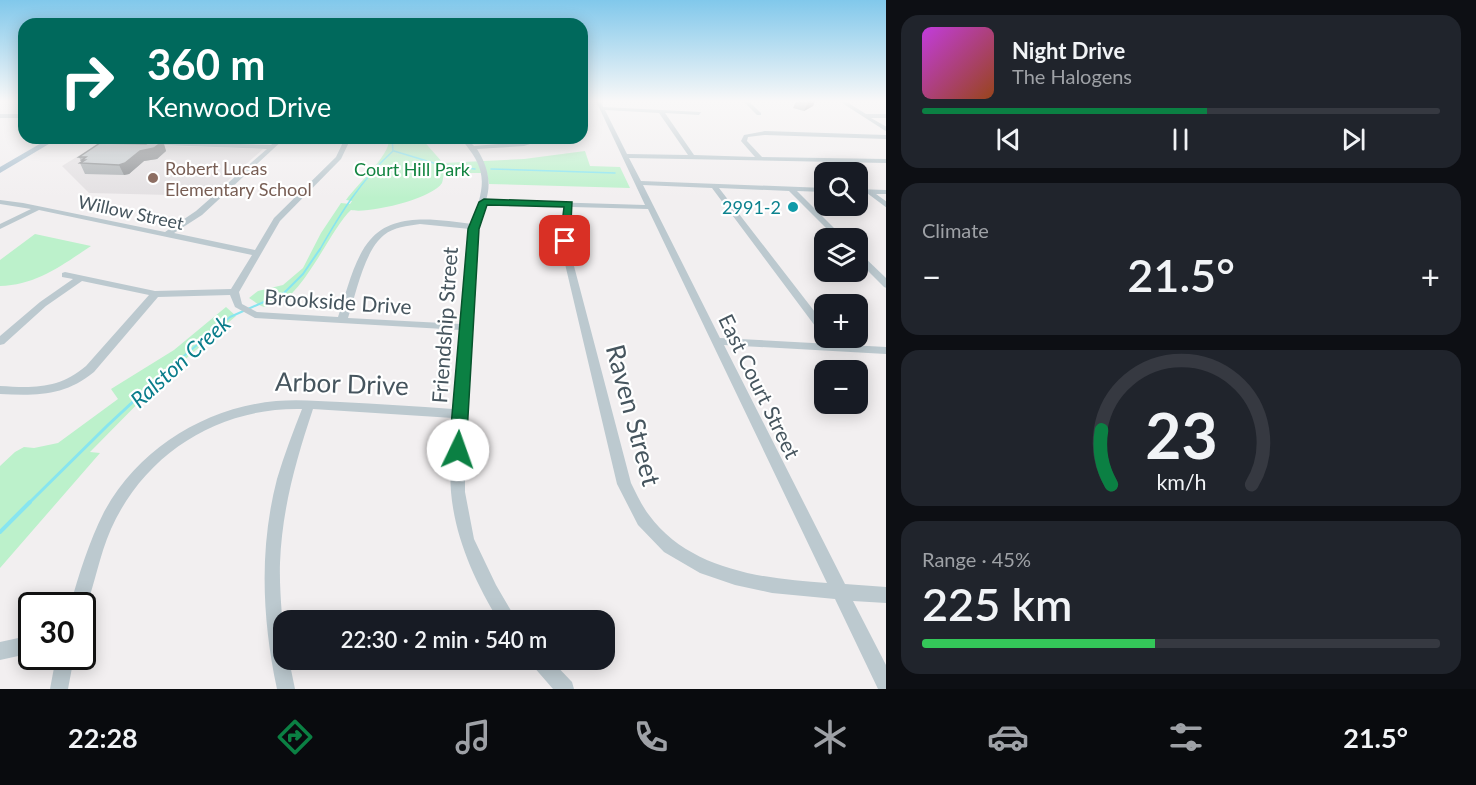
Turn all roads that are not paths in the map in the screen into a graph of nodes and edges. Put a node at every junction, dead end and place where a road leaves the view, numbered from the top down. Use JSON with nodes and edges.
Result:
{"nodes":[{"id":1,"x":613,"y":133,"type":"edge"},
{"id":2,"x":676,"y":133,"type":"edge"},
{"id":3,"x":764,"y":133,"type":"edge"},
{"id":4,"x":770,"y":133,"type":"edge"},
{"id":5,"x":886,"y":137,"type":"edge"},
{"id":6,"x":45,"y":144,"type":"edge"},
{"id":7,"x":200,"y":144,"type":"edge"},
{"id":8,"x":275,"y":144,"type":"edge"},
{"id":9,"x":345,"y":144,"type":"edge"},
{"id":10,"x":469,"y":144,"type":"edge"},
{"id":11,"x":524,"y":144,"type":"edge"},
{"id":12,"x":272,"y":147,"type":"junction"},
{"id":13,"x":473,"y":148,"type":"junction"},
{"id":14,"x":624,"y":156,"type":"junction"},
{"id":15,"x":759,"y":157,"type":"junction"},
{"id":16,"x":693,"y":158,"type":"junction"},
{"id":17,"x":886,"y":161,"type":"edge"},
{"id":18,"x":0,"y":170,"type":"edge"},
{"id":19,"x":637,"y":183,"type":"junction"},
{"id":20,"x":714,"y":186,"type":"junction"},
{"id":21,"x":790,"y":189,"type":"junction"},
{"id":22,"x":814,"y":190,"type":"edge"},
{"id":23,"x":868,"y":191,"type":"edge"},
{"id":24,"x":868,"y":192,"type":"edge"},
{"id":25,"x":886,"y":192,"type":"edge"},
{"id":26,"x":0,"y":202,"type":"edge"},
{"id":27,"x":484,"y":202,"type":"junction"},
{"id":28,"x":569,"y":204,"type":"junction"},
{"id":29,"x":886,"y":206,"type":"edge"},
{"id":30,"x":649,"y":207,"type":"junction"},
{"id":31,"x":38,"y":208,"type":"junction"},
{"id":32,"x":474,"y":226,"type":"junction"},
{"id":33,"x":0,"y":227,"type":"edge"},
{"id":34,"x":830,"y":228,"type":"edge"},
{"id":35,"x":166,"y":235,"type":"junction"},
{"id":36,"x":256,"y":253,"type":"junction"},
{"id":37,"x":868,"y":266,"type":"edge"},
{"id":38,"x":65,"y":275,"type":"dead end"},
{"id":39,"x":79,"y":279,"type":"junction"},
{"id":40,"x":886,"y":285,"type":"edge"},
{"id":41,"x":234,"y":292,"type":"junction"},
{"id":42,"x":155,"y":294,"type":"junction"},
{"id":43,"x":814,"y":318,"type":"edge"},
{"id":44,"x":342,"y":320,"type":"junction"},
{"id":45,"x":465,"y":327,"type":"junction"},
{"id":46,"x":717,"y":341,"type":"junction"},
{"id":47,"x":0,"y":342,"type":"edge"},
{"id":48,"x":814,"y":347,"type":"edge"},
{"id":49,"x":837,"y":348,"type":"edge"},
{"id":50,"x":886,"y":351,"type":"edge"},
{"id":51,"x":0,"y":390,"type":"edge"},
{"id":52,"x":309,"y":405,"type":"junction"},
{"id":53,"x":459,"y":414,"type":"junction"},
{"id":54,"x":82,"y":592,"type":"edge"},
{"id":55,"x":840,"y":592,"type":"junction"},
{"id":56,"x":886,"y":596,"type":"edge"},
{"id":57,"x":503,"y":610,"type":"edge"},
{"id":58,"x":18,"y":647,"type":"edge"},
{"id":59,"x":0,"y":651,"type":"edge"},
{"id":60,"x":63,"y":670,"type":"edge"},
{"id":61,"x":548,"y":670,"type":"edge"},
{"id":62,"x":886,"y":687,"type":"edge"},
{"id":63,"x":59,"y":689,"type":"edge"},
{"id":64,"x":286,"y":689,"type":"edge"},
{"id":65,"x":565,"y":689,"type":"edge"}],
"edges":[{"from":1,"to":14,"type":"street","name":"East Court Street"},
{"from":2,"to":16,"type":"street"},
{"from":3,"to":15,"type":"street"},
{"from":4,"to":5,"type":"street"},
{"from":6,"to":18,"type":"main road"},
{"from":7,"to":12,"type":"street"},
{"from":8,"to":12,"type":"street"},
{"from":9,"to":36,"type":"street","name":"Brookside Drive"},
{"from":10,"to":13,"type":"street","name":"Friendship Street"},
{"from":11,"to":13,"type":"street"},
{"from":12,"to":35,"type":"street"},
{"from":13,"to":27,"type":"street","name":"Friendship Street"},
{"from":14,"to":16,"type":"street"},
{"from":14,"to":19,"type":"street","name":"East Court Street"},
{"from":15,"to":16,"type":"street"},
{"from":15,"to":17,"type":"street"},
{"from":19,"to":20,"type":"street"},
{"from":19,"to":30,"type":"street","name":"East Court Street"},
{"from":20,"to":21,"type":"street"},
{"from":20,"to":43,"type":"street"},
{"from":21,"to":22,"type":"street"},
{"from":21,"to":34,"type":"street"},
{"from":23,"to":25,"type":"street"},
{"from":24,"to":29,"type":"street"},
{"from":26,"to":31,"type":"street","name":"Willow Street"},
{"from":27,"to":28,"type":"street"},
{"from":27,"to":32,"type":"street","name":"Friendship Street"},
{"from":28,"to":30,"type":"street"},
{"from":28,"to":55,"type":"street","name":"Raven Street"},
{"from":30,"to":46,"type":"street","name":"East Court Street"},
{"from":31,"to":33,"type":"street"},
{"from":31,"to":35,"type":"street","name":"Willow Street"},
{"from":32,"to":44,"type":"street"},
{"from":32,"to":45,"type":"street","name":"Friendship Street"},
{"from":35,"to":36,"type":"street","name":"Willow Street"},
{"from":36,"to":41,"type":"street","name":"Brookside Drive"},
{"from":37,"to":40,"type":"street"},
{"from":38,"to":39,"type":"street"},
{"from":39,"to":42,"type":"street"},
{"from":39,"to":47,"type":"street"},
{"from":41,"to":42,"type":"street"},
{"from":41,"to":44,"type":"street","name":"Brookside Drive"},
{"from":42,"to":51,"type":"street"},
{"from":44,"to":45,"type":"street","name":"Brookside Drive"},
{"from":45,"to":53,"type":"street","name":"Friendship Street"},
{"from":46,"to":48,"type":"street"},
{"from":46,"to":55,"type":"street","name":"East Court Street"},
{"from":49,"to":50,"type":"street"},
{"from":52,"to":53,"type":"street","name":"Arbor Drive"},
{"from":52,"to":54,"type":"street","name":"Arbor Drive"},
{"from":52,"to":64,"type":"street"},
{"from":53,"to":57,"type":"street","name":"Friendship Street"},
{"from":55,"to":56,"type":"street","name":"Raven Street"},
{"from":55,"to":62,"type":"street","name":"East Court Street"},
{"from":58,"to":59,"type":"street"},
{"from":60,"to":63,"type":"street"},
{"from":61,"to":65,"type":"street"}]}
